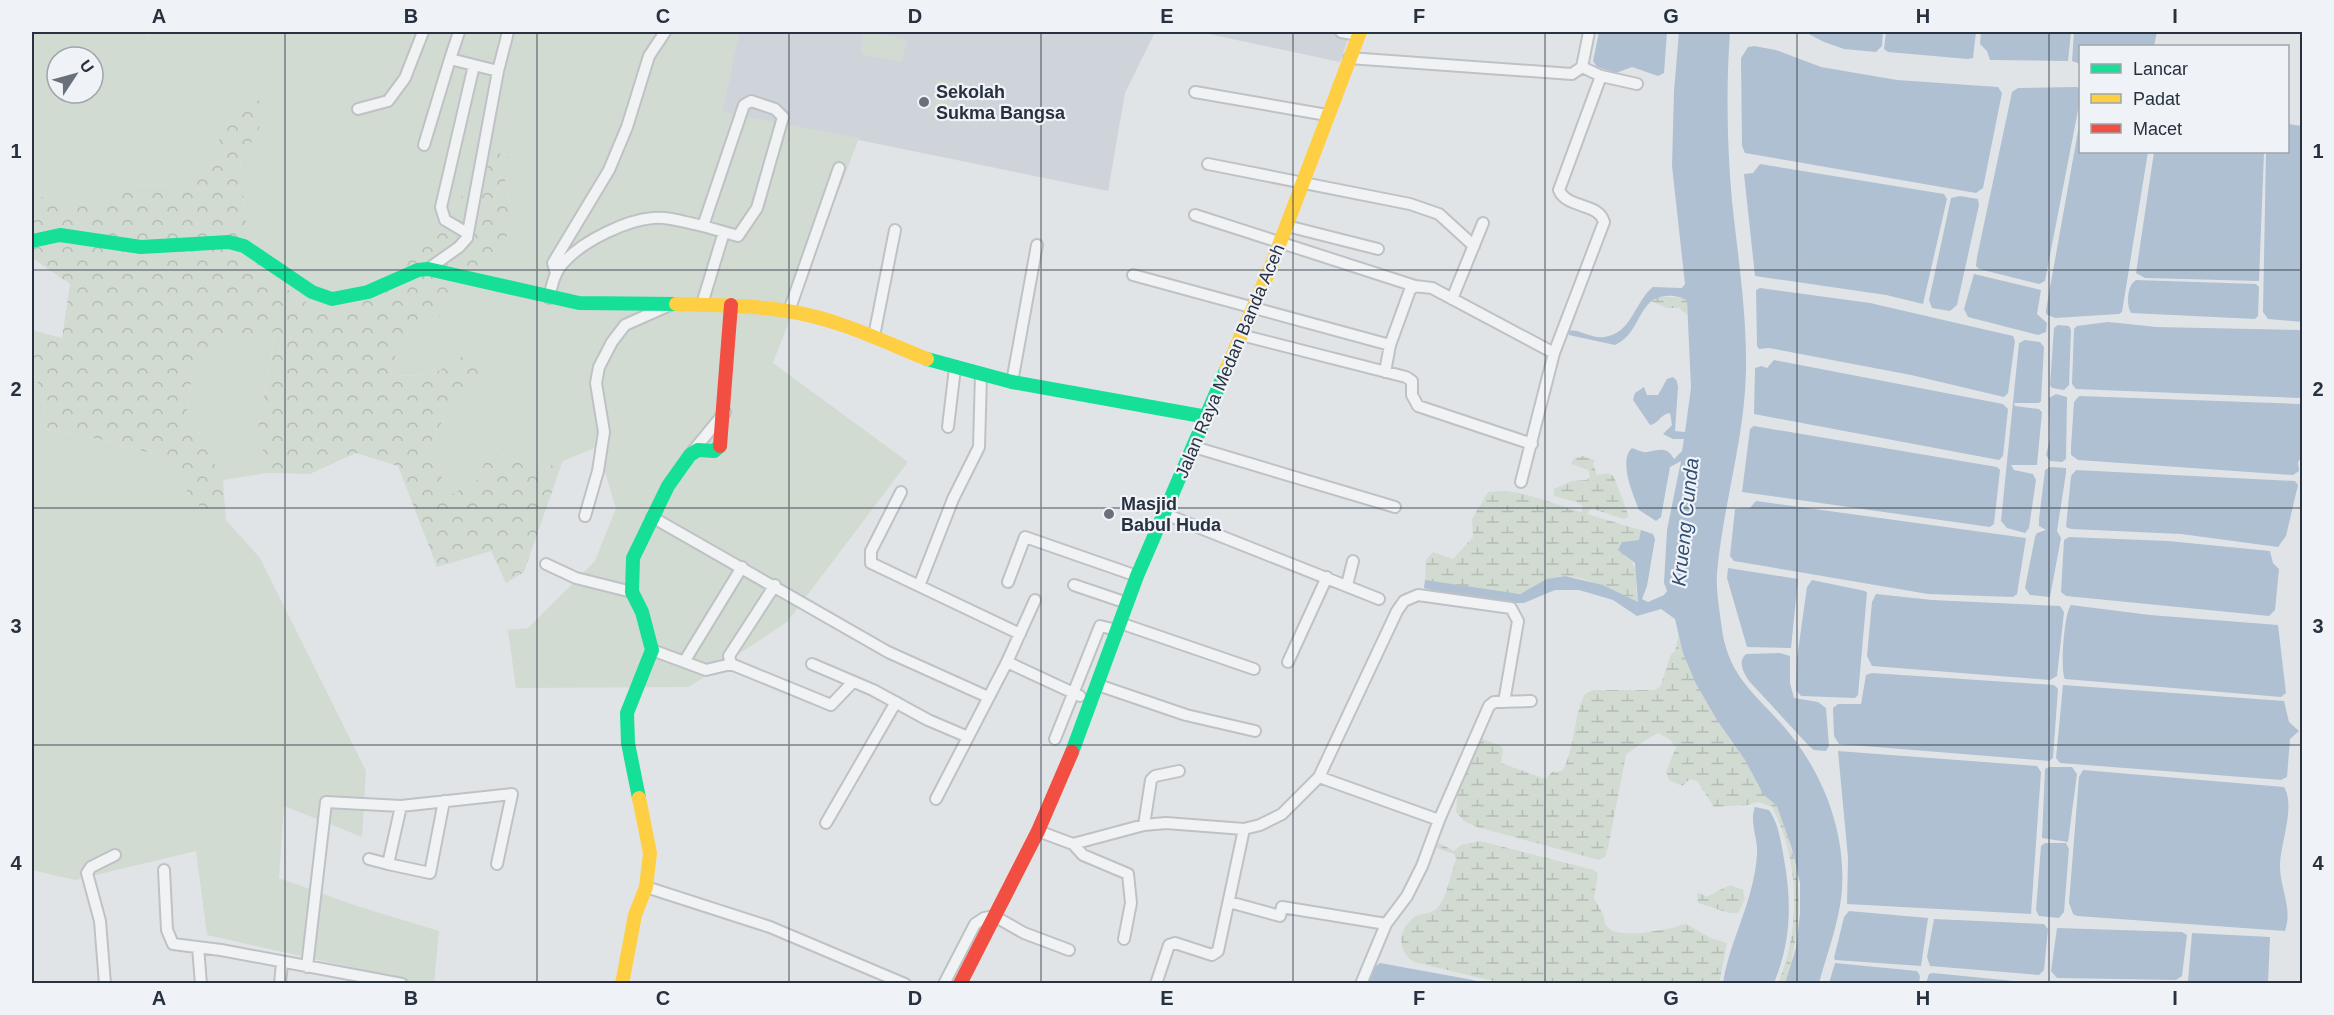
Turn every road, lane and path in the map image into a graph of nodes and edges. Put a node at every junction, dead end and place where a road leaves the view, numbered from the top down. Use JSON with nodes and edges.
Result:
{"nodes":[{"id":1,"x":423,"y":32,"type":"edge"},
{"id":2,"x":459,"y":32,"type":"edge"},
{"id":3,"x":508,"y":32,"type":"edge"},
{"id":4,"x":664,"y":32,"type":"edge"},
{"id":5,"x":1341,"y":32,"type":"edge"},
{"id":6,"x":1589,"y":32,"type":"edge"},
{"id":7,"x":1359,"y":33,"type":"edge"},
{"id":8,"x":1349,"y":58,"type":"junction"},
{"id":9,"x":450,"y":59,"type":"junction"},
{"id":10,"x":474,"y":65,"type":"junction"},
{"id":11,"x":1582,"y":67,"type":"junction"},
{"id":12,"x":498,"y":71,"type":"junction"},
{"id":13,"x":1601,"y":76,"type":"junction"},
{"id":14,"x":1637,"y":84,"type":"dead end"},
{"id":15,"x":1195,"y":92,"type":"dead end"},
{"id":16,"x":358,"y":109,"type":"dead end"},
{"id":17,"x":1327,"y":114,"type":"junction"},
{"id":18,"x":424,"y":145,"type":"dead end"},
{"id":19,"x":1208,"y":164,"type":"dead end"},
{"id":20,"x":839,"y":168,"type":"dead end"},
{"id":21,"x":1304,"y":182,"type":"junction"},
{"id":22,"x":1195,"y":215,"type":"dead end"},
{"id":23,"x":1483,"y":223,"type":"dead end"},
{"id":24,"x":703,"y":226,"type":"junction"},
{"id":25,"x":1287,"y":226,"type":"junction"},
{"id":26,"x":895,"y":230,"type":"dead end"},
{"id":27,"x":724,"y":232,"type":"junction"},
{"id":28,"x":467,"y":233,"type":"junction"},
{"id":29,"x":32,"y":241,"type":"edge"},
{"id":30,"x":1280,"y":243,"type":"junction"},
{"id":31,"x":1037,"y":245,"type":"dead end"},
{"id":32,"x":1474,"y":246,"type":"junction"},
{"id":33,"x":1378,"y":249,"type":"dead end"},
{"id":34,"x":428,"y":269,"type":"junction"},
{"id":35,"x":556,"y":274,"type":"junction"},
{"id":36,"x":1133,"y":275,"type":"dead end"},
{"id":37,"x":1415,"y":286,"type":"junction"},
{"id":38,"x":549,"y":298,"type":"junction"},
{"id":39,"x":1452,"y":299,"type":"junction"},
{"id":40,"x":673,"y":303,"type":"junction"},
{"id":41,"x":702,"y":304,"type":"junction"},
{"id":42,"x":731,"y":305,"type":"junction"},
{"id":43,"x":1253,"y":307,"type":"junction"},
{"id":44,"x":789,"y":311,"type":"junction"},
{"id":45,"x":874,"y":336,"type":"junction"},
{"id":46,"x":1241,"y":336,"type":"junction"},
{"id":47,"x":1390,"y":345,"type":"junction"},
{"id":48,"x":1554,"y":353,"type":"junction"},
{"id":49,"x":956,"y":368,"type":"junction"},
{"id":50,"x":1385,"y":372,"type":"junction"},
{"id":51,"x":981,"y":374,"type":"junction"},
{"id":52,"x":1012,"y":382,"type":"junction"},
{"id":53,"x":1207,"y":417,"type":"junction"},
{"id":54,"x":948,"y":428,"type":"dead end"},
{"id":55,"x":1532,"y":444,"type":"junction"},
{"id":56,"x":1194,"y":447,"type":"junction"},
{"id":57,"x":1521,"y":482,"type":"dead end"},
{"id":58,"x":901,"y":492,"type":"dead end"},
{"id":59,"x":1395,"y":507,"type":"dead end"},
{"id":60,"x":1165,"y":513,"type":"junction"},
{"id":61,"x":585,"y":516,"type":"dead end"},
{"id":62,"x":652,"y":517,"type":"junction"},
{"id":63,"x":1353,"y":561,"type":"dead end"},
{"id":64,"x":546,"y":564,"type":"dead end"},
{"id":65,"x":742,"y":567,"type":"junction"},
{"id":66,"x":1137,"y":576,"type":"junction"},
{"id":67,"x":1327,"y":577,"type":"junction"},
{"id":68,"x":1008,"y":582,"type":"dead end"},
{"id":69,"x":775,"y":585,"type":"junction"},
{"id":70,"x":1074,"y":585,"type":"dead end"},
{"id":71,"x":1347,"y":585,"type":"junction"},
{"id":72,"x":919,"y":586,"type":"junction"},
{"id":73,"x":632,"y":592,"type":"junction"},
{"id":74,"x":1379,"y":599,"type":"dead end"},
{"id":75,"x":1035,"y":600,"type":"dead end"},
{"id":76,"x":1127,"y":603,"type":"junction"},
{"id":77,"x":1119,"y":627,"type":"junction"},
{"id":78,"x":1020,"y":634,"type":"junction"},
{"id":79,"x":652,"y":650,"type":"junction"},
{"id":80,"x":684,"y":662,"type":"junction"},
{"id":81,"x":1007,"y":662,"type":"junction"},
{"id":82,"x":1288,"y":662,"type":"dead end"},
{"id":83,"x":731,"y":664,"type":"junction"},
{"id":84,"x":812,"y":664,"type":"dead end"},
{"id":85,"x":1254,"y":669,"type":"dead end"},
{"id":86,"x":853,"y":682,"type":"junction"},
{"id":87,"x":1098,"y":685,"type":"junction"},
{"id":88,"x":1075,"y":693,"type":"junction"},
{"id":89,"x":988,"y":697,"type":"junction"},
{"id":90,"x":1091,"y":701,"type":"junction"},
{"id":91,"x":1531,"y":701,"type":"dead end"},
{"id":92,"x":896,"y":702,"type":"junction"},
{"id":93,"x":1504,"y":702,"type":"junction"},
{"id":94,"x":1255,"y":731,"type":"dead end"},
{"id":95,"x":968,"y":737,"type":"junction"},
{"id":96,"x":1055,"y":739,"type":"dead end"},
{"id":97,"x":1179,"y":771,"type":"dead end"},
{"id":98,"x":1319,"y":777,"type":"junction"},
{"id":99,"x":936,"y":799,"type":"dead end"},
{"id":100,"x":444,"y":801,"type":"junction"},
{"id":101,"x":401,"y":806,"type":"junction"},
{"id":102,"x":1439,"y":820,"type":"junction"},
{"id":103,"x":826,"y":823,"type":"dead end"},
{"id":104,"x":1144,"y":825,"type":"junction"},
{"id":105,"x":1244,"y":829,"type":"junction"},
{"id":106,"x":1038,"y":831,"type":"junction"},
{"id":107,"x":1073,"y":844,"type":"junction"},
{"id":108,"x":116,"y":855,"type":"dead end"},
{"id":109,"x":369,"y":859,"type":"dead end"},
{"id":110,"x":388,"y":864,"type":"junction"},
{"id":111,"x":497,"y":864,"type":"dead end"},
{"id":112,"x":164,"y":870,"type":"dead end"},
{"id":113,"x":646,"y":887,"type":"junction"},
{"id":114,"x":1229,"y":902,"type":"junction"},
{"id":115,"x":993,"y":916,"type":"junction"},
{"id":116,"x":1386,"y":924,"type":"junction"},
{"id":117,"x":1124,"y":939,"type":"dead end"},
{"id":118,"x":198,"y":947,"type":"junction"},
{"id":119,"x":1069,"y":950,"type":"dead end"},
{"id":120,"x":282,"y":963,"type":"junction"},
{"id":121,"x":307,"y":967,"type":"junction"},
{"id":122,"x":105,"y":984,"type":"edge"},
{"id":123,"x":201,"y":984,"type":"edge"},
{"id":124,"x":280,"y":984,"type":"edge"},
{"id":125,"x":402,"y":984,"type":"edge"},
{"id":126,"x":622,"y":984,"type":"edge"},
{"id":127,"x":904,"y":984,"type":"edge"},
{"id":128,"x":944,"y":984,"type":"edge"},
{"id":129,"x":960,"y":984,"type":"edge"},
{"id":130,"x":1156,"y":984,"type":"edge"},
{"id":131,"x":1361,"y":984,"type":"edge"}],
"edges":[{"from":1,"to":16,"type":"street"},
{"from":2,"to":9,"type":"street"},
{"from":3,"to":12,"type":"street"},
{"from":4,"to":35,"type":"street"},
{"from":5,"to":7,"type":"street"},
{"from":6,"to":11,"type":"street"},
{"from":7,"to":8,"type":"main road","name":"Jalan Raya Medan Banda Aceh"},
{"from":8,"to":11,"type":"street"},
{"from":8,"to":17,"type":"main road","name":"Jalan Raya Medan Banda Aceh"},
{"from":9,"to":10,"type":"street"},
{"from":9,"to":18,"type":"street"},
{"from":10,"to":12,"type":"street"},
{"from":10,"to":28,"type":"street"},
{"from":11,"to":13,"type":"street"},
{"from":12,"to":28,"type":"street"},
{"from":13,"to":14,"type":"street"},
{"from":13,"to":48,"type":"street"},
{"from":15,"to":17,"type":"street"},
{"from":17,"to":21,"type":"main road","name":"Jalan Raya Medan Banda Aceh"},
{"from":19,"to":21,"type":"street"},
{"from":20,"to":44,"type":"street"},
{"from":21,"to":25,"type":"main road","name":"Jalan Raya Medan Banda Aceh"},
{"from":21,"to":32,"type":"street"},
{"from":22,"to":30,"type":"street"},
{"from":23,"to":32,"type":"street"},
{"from":24,"to":27,"type":"street"},
{"from":24,"to":27,"type":"street"},
{"from":24,"to":35,"type":"street"},
{"from":25,"to":30,"type":"main road","name":"Jalan Raya Medan Banda Aceh"},
{"from":25,"to":33,"type":"street"},
{"from":26,"to":45,"type":"street"},
{"from":27,"to":41,"type":"street"},
{"from":28,"to":34,"type":"street"},
{"from":29,"to":34,"type":"main road"},
{"from":30,"to":37,"type":"street"},
{"from":30,"to":43,"type":"main road","name":"Jalan Raya Medan Banda Aceh"},
{"from":31,"to":52,"type":"street"},
{"from":32,"to":39,"type":"street"},
{"from":34,"to":38,"type":"main road"},
{"from":35,"to":38,"type":"street"},
{"from":36,"to":43,"type":"street"},
{"from":37,"to":39,"type":"street"},
{"from":37,"to":47,"type":"street"},
{"from":38,"to":40,"type":"main road"},
{"from":39,"to":48,"type":"street"},
{"from":40,"to":41,"type":"main road"},
{"from":40,"to":61,"type":"street"},
{"from":41,"to":42,"type":"main road"},
{"from":42,"to":44,"type":"main road"},
{"from":42,"to":62,"type":"main road"},
{"from":43,"to":46,"type":"main road","name":"Jalan Raya Medan Banda Aceh"},
{"from":43,"to":47,"type":"street"},
{"from":44,"to":45,"type":"main road"},
{"from":45,"to":49,"type":"main road"},
{"from":46,"to":50,"type":"street"},
{"from":46,"to":53,"type":"main road","name":"Jalan Raya Medan Banda Aceh"},
{"from":47,"to":50,"type":"street"},
{"from":48,"to":55,"type":"street"},
{"from":49,"to":51,"type":"main road"},
{"from":49,"to":54,"type":"street"},
{"from":50,"to":55,"type":"street"},
{"from":51,"to":52,"type":"main road"},
{"from":51,"to":72,"type":"street"},
{"from":52,"to":53,"type":"main road"},
{"from":53,"to":56,"type":"main road","name":"Jalan Raya Medan Banda Aceh"},
{"from":55,"to":57,"type":"street"},
{"from":56,"to":59,"type":"street"},
{"from":56,"to":60,"type":"main road","name":"Jalan Raya Medan Banda Aceh"},
{"from":58,"to":72,"type":"street"},
{"from":60,"to":66,"type":"main road","name":"Jalan Raya Medan Banda Aceh"},
{"from":60,"to":67,"type":"street"},
{"from":62,"to":65,"type":"street"},
{"from":62,"to":73,"type":"main road"},
{"from":63,"to":71,"type":"street"},
{"from":64,"to":73,"type":"street"},
{"from":65,"to":69,"type":"street"},
{"from":65,"to":80,"type":"street"},
{"from":66,"to":68,"type":"street"},
{"from":66,"to":76,"type":"main road","name":"Jalan Raya Medan Banda Aceh"},
{"from":67,"to":71,"type":"street"},
{"from":67,"to":82,"type":"street"},
{"from":69,"to":83,"type":"street"},
{"from":69,"to":89,"type":"street"},
{"from":70,"to":76,"type":"street"},
{"from":71,"to":74,"type":"street"},
{"from":72,"to":78,"type":"street"},
{"from":73,"to":79,"type":"main road"},
{"from":75,"to":78,"type":"street"},
{"from":76,"to":77,"type":"main road","name":"Jalan Raya Medan Banda Aceh"},
{"from":77,"to":85,"type":"street"},
{"from":77,"to":87,"type":"main road","name":"Jalan Raya Medan Banda Aceh"},
{"from":77,"to":88,"type":"street"},
{"from":78,"to":81,"type":"street"},
{"from":79,"to":80,"type":"street"},
{"from":79,"to":113,"type":"main road"},
{"from":80,"to":83,"type":"street"},
{"from":81,"to":88,"type":"street"},
{"from":81,"to":89,"type":"street"},
{"from":83,"to":86,"type":"street"},
{"from":84,"to":86,"type":"street"},
{"from":86,"to":92,"type":"street"},
{"from":87,"to":90,"type":"main road","name":"Jalan Raya Medan Banda Aceh"},
{"from":87,"to":94,"type":"street"},
{"from":88,"to":90,"type":"street"},
{"from":88,"to":96,"type":"street"},
{"from":89,"to":95,"type":"street"},
{"from":90,"to":106,"type":"main road","name":"Jalan Raya Medan Banda Aceh"},
{"from":91,"to":93,"type":"street"},
{"from":92,"to":95,"type":"street"},
{"from":92,"to":103,"type":"street"},
{"from":93,"to":98,"type":"street"},
{"from":93,"to":102,"type":"street"},
{"from":95,"to":99,"type":"street"},
{"from":97,"to":104,"type":"street"},
{"from":98,"to":102,"type":"street"},
{"from":98,"to":105,"type":"street"},
{"from":100,"to":101,"type":"street"},
{"from":100,"to":110,"type":"street"},
{"from":100,"to":111,"type":"street"},
{"from":101,"to":110,"type":"street"},
{"from":101,"to":121,"type":"street"},
{"from":102,"to":116,"type":"street"},
{"from":104,"to":105,"type":"street"},
{"from":104,"to":107,"type":"street"},
{"from":105,"to":114,"type":"street"},
{"from":106,"to":107,"type":"street"},
{"from":106,"to":115,"type":"main road","name":"Jalan Raya Medan Banda Aceh"},
{"from":107,"to":117,"type":"street"},
{"from":108,"to":122,"type":"street"},
{"from":109,"to":110,"type":"street"},
{"from":112,"to":118,"type":"street"},
{"from":113,"to":126,"type":"main road"},
{"from":113,"to":127,"type":"street"},
{"from":114,"to":116,"type":"street"},
{"from":114,"to":130,"type":"street"},
{"from":115,"to":119,"type":"street"},
{"from":115,"to":128,"type":"street"},
{"from":115,"to":129,"type":"main road","name":"Jalan Raya Medan Banda Aceh"},
{"from":116,"to":131,"type":"street"},
{"from":118,"to":120,"type":"street"},
{"from":118,"to":123,"type":"street"},
{"from":120,"to":121,"type":"street"},
{"from":120,"to":124,"type":"street"},
{"from":121,"to":125,"type":"street"}]}
